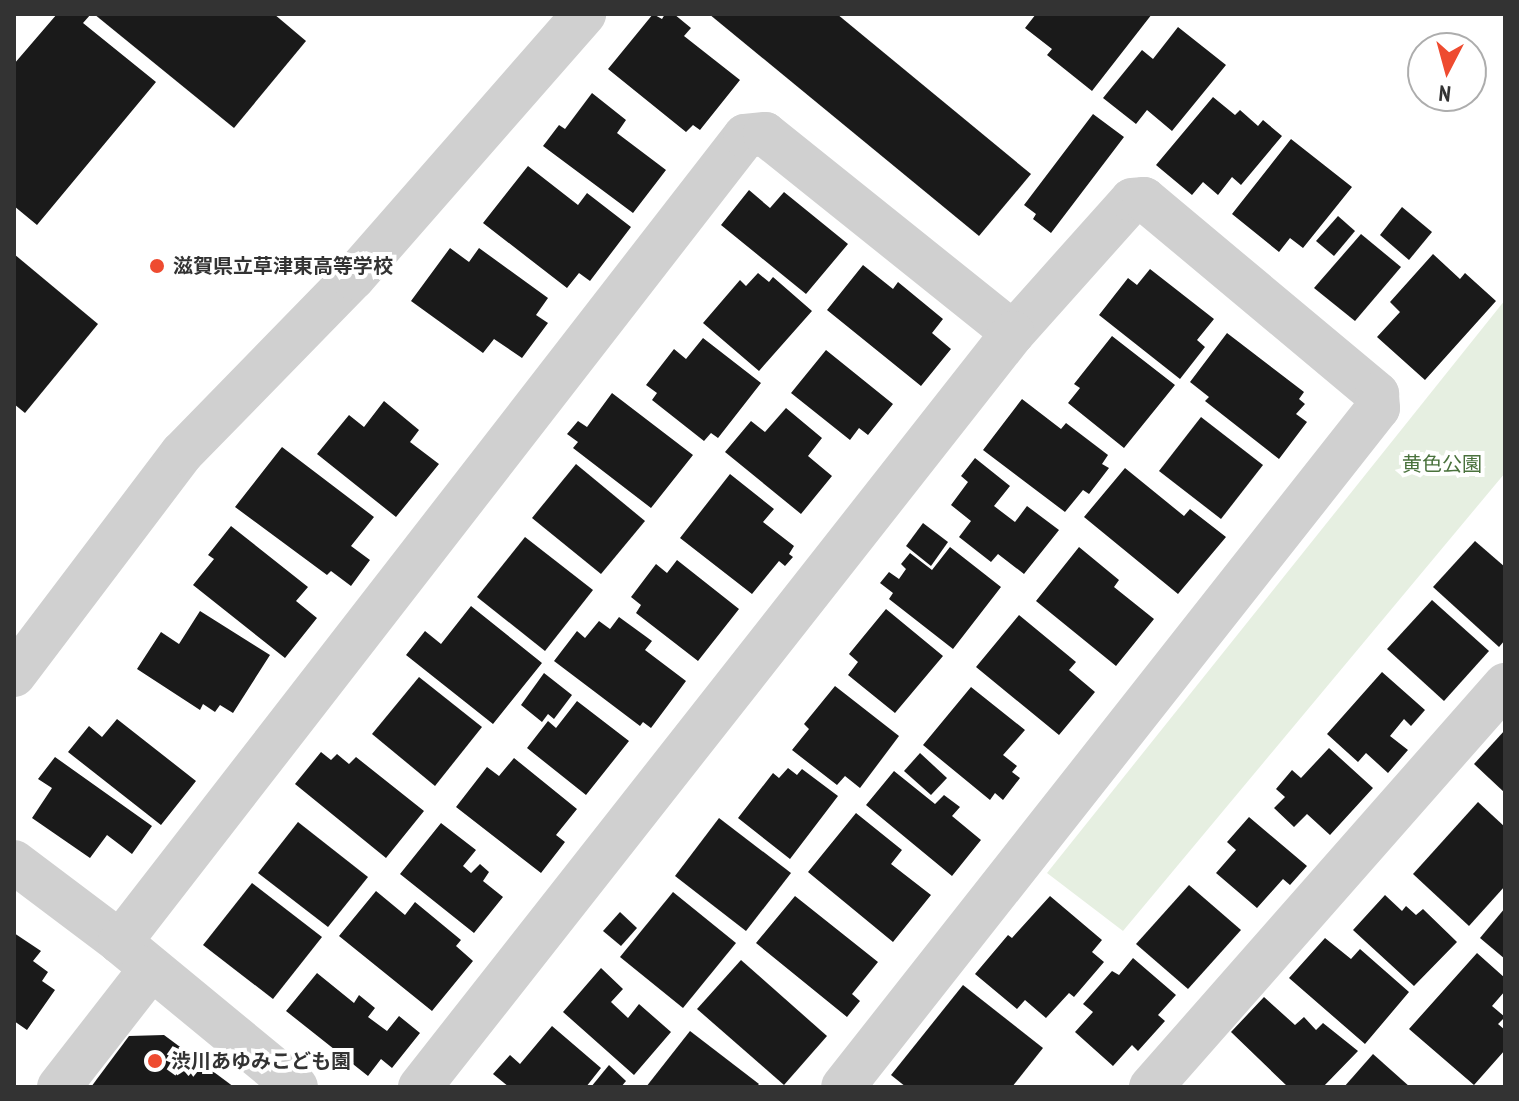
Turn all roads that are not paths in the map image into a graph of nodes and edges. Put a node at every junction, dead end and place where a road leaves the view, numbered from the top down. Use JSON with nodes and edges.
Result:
{"nodes":[{"id":1,"x":584,"y":14,"type":"edge"},
{"id":2,"x":1013,"y":333,"type":"junction"},
{"id":3,"x":14,"y":675,"type":"edge"},
{"id":4,"x":1505,"y":685,"type":"edge"},
{"id":5,"x":14,"y":862,"type":"edge"},
{"id":6,"x":136,"y":955,"type":"junction"},
{"id":7,"x":59,"y":1087,"type":"edge"},
{"id":8,"x":296,"y":1087,"type":"edge"},
{"id":9,"x":420,"y":1087,"type":"edge"},
{"id":10,"x":843,"y":1087,"type":"edge"},
{"id":11,"x":1151,"y":1087,"type":"edge"}],
"edges":[{"from":1,"to":3,"type":"street"},
{"from":2,"to":6,"type":"street"},
{"from":2,"to":9,"type":"street"},
{"from":2,"to":10,"type":"street"},
{"from":4,"to":11,"type":"street"},
{"from":5,"to":6,"type":"street"},
{"from":6,"to":7,"type":"street"},
{"from":6,"to":8,"type":"street"}]}
